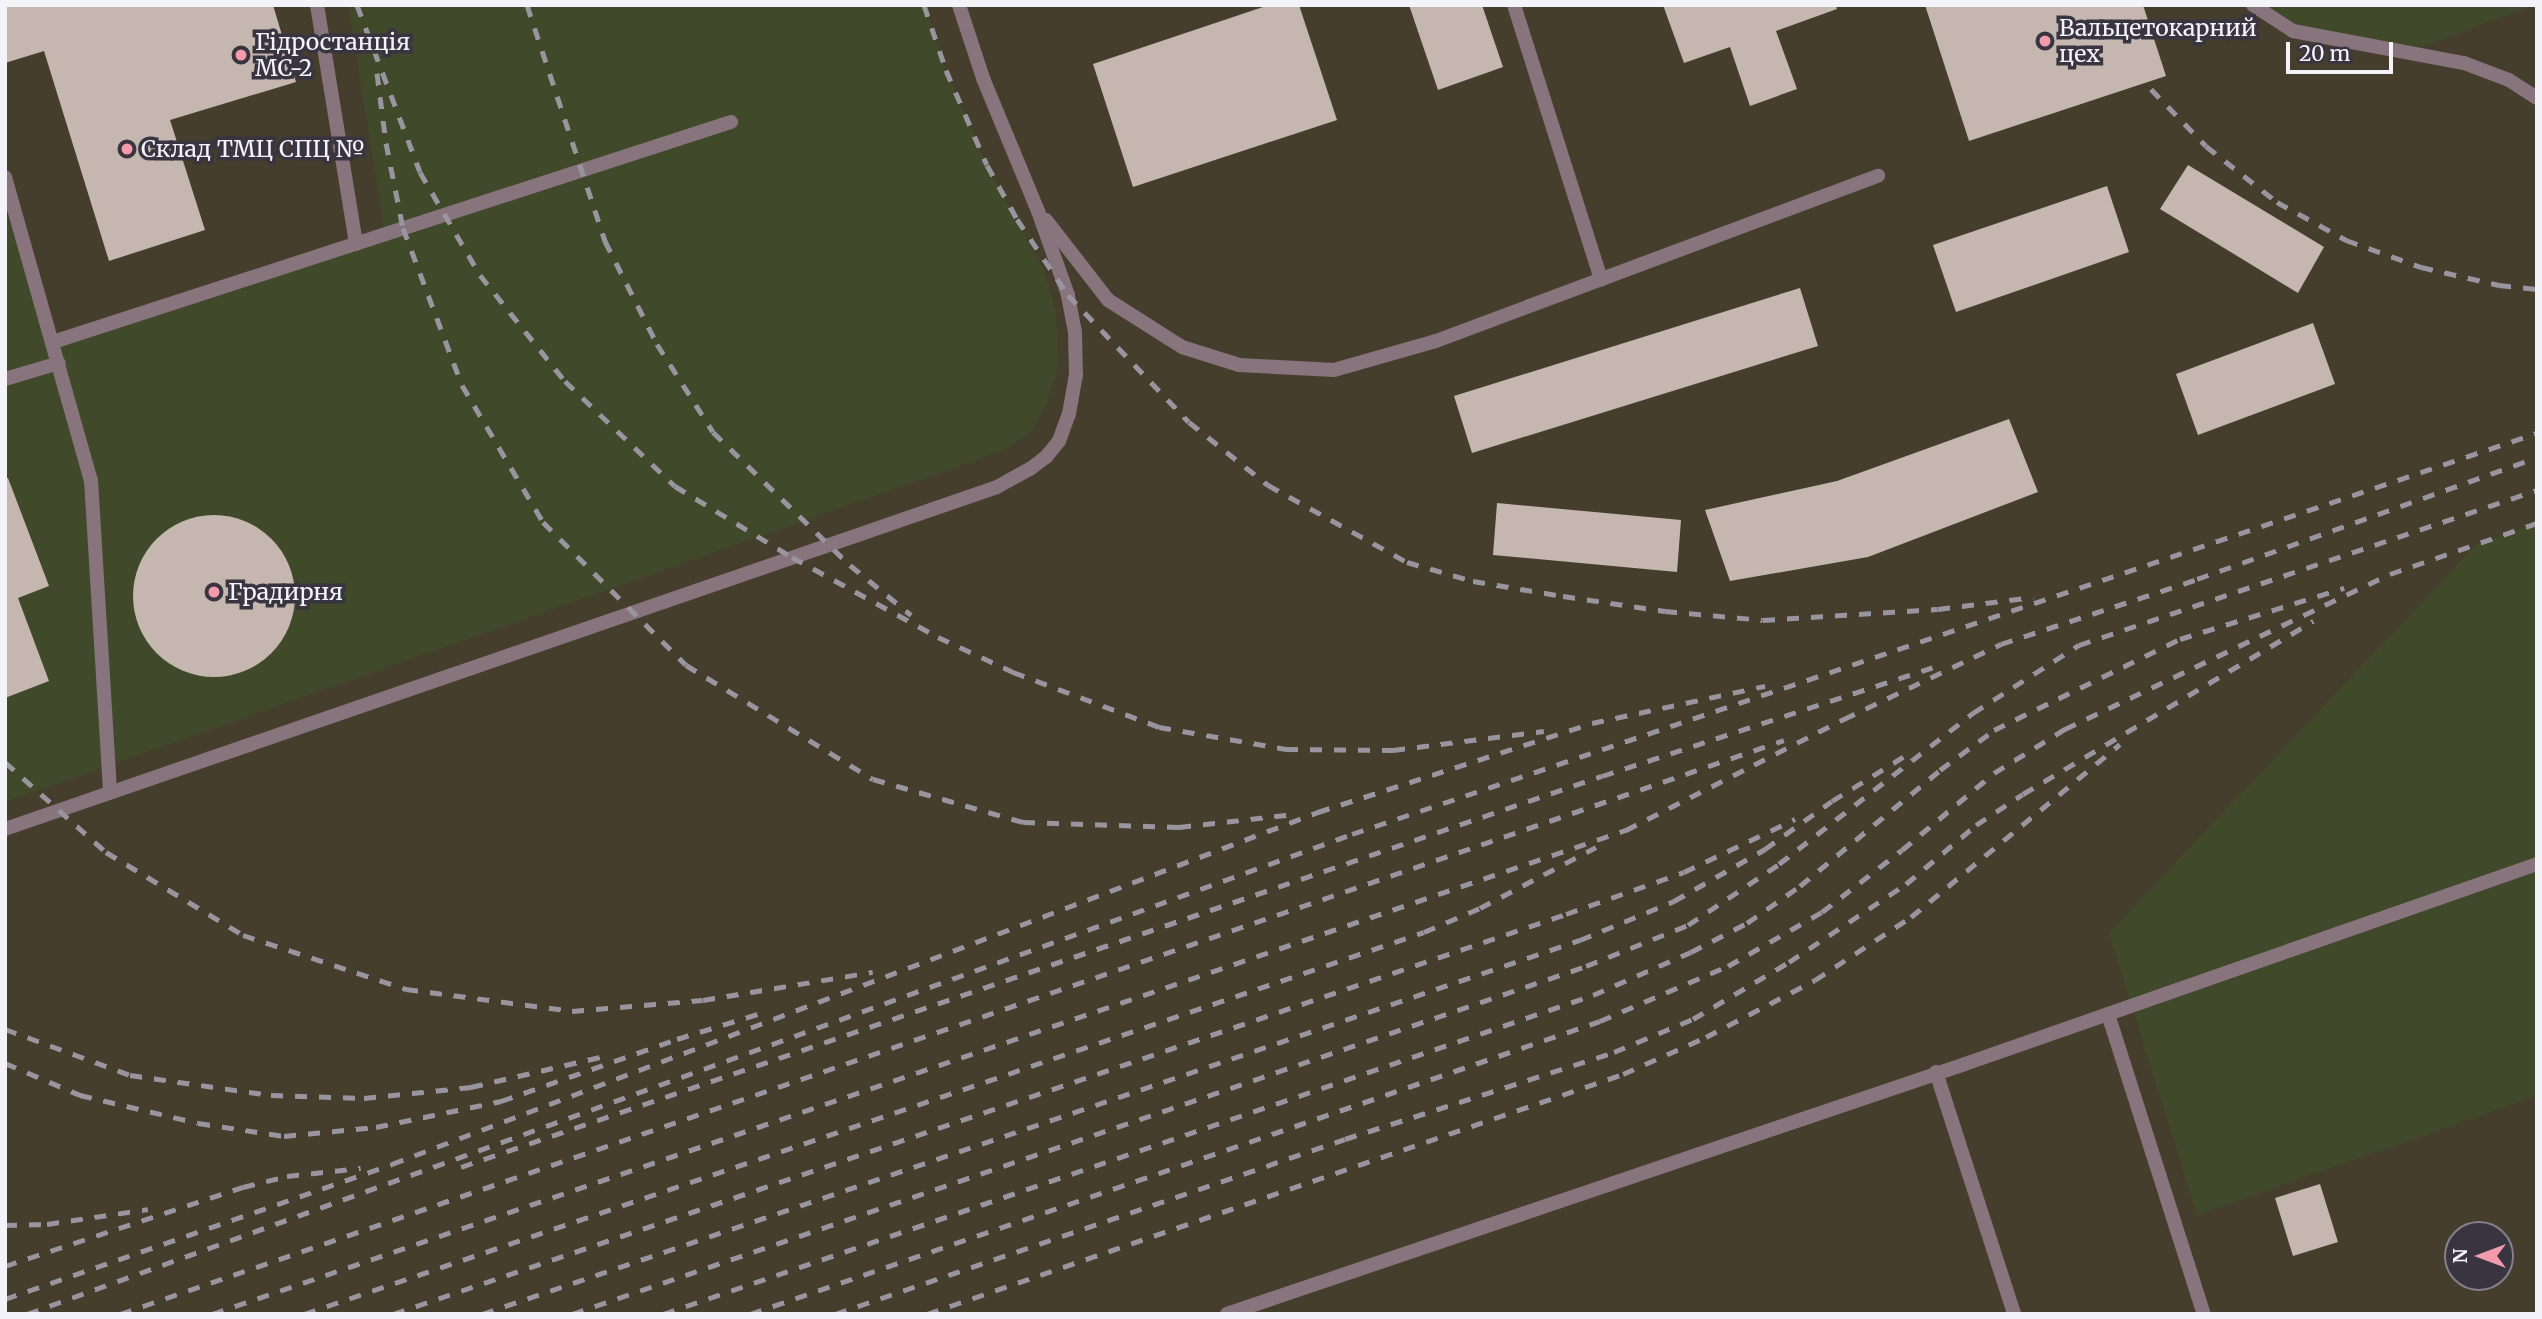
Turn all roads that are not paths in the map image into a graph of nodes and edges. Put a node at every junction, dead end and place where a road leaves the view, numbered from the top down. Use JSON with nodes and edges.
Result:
{"nodes":[{"id":1,"x":317,"y":5,"type":"edge"},
{"id":2,"x":959,"y":5,"type":"edge"},
{"id":3,"x":1514,"y":5,"type":"edge"},
{"id":4,"x":2253,"y":5,"type":"edge"},
{"id":5,"x":2537,"y":98,"type":"edge"},
{"id":6,"x":731,"y":122,"type":"dead end"},
{"id":7,"x":1878,"y":176,"type":"dead end"},
{"id":8,"x":5,"y":177,"type":"edge"},
{"id":9,"x":1038,"y":211,"type":"junction"},
{"id":10,"x":356,"y":244,"type":"junction"},
{"id":11,"x":1601,"y":280,"type":"junction"},
{"id":12,"x":53,"y":342,"type":"junction"},
{"id":13,"x":59,"y":363,"type":"junction"},
{"id":14,"x":5,"y":379,"type":"edge"},
{"id":15,"x":110,"y":792,"type":"junction"},
{"id":16,"x":5,"y":829,"type":"edge"},
{"id":17,"x":2537,"y":864,"type":"edge"},
{"id":18,"x":2108,"y":1014,"type":"junction"},
{"id":19,"x":1936,"y":1072,"type":"junction"},
{"id":20,"x":1227,"y":1314,"type":"edge"},
{"id":21,"x":2014,"y":1314,"type":"edge"},
{"id":22,"x":2204,"y":1314,"type":"edge"}],
"edges":[{"from":1,"to":10,"type":"lane"},
{"from":2,"to":9,"type":"lane"},
{"from":3,"to":11,"type":"lane"},
{"from":4,"to":5,"type":"lane"},
{"from":6,"to":10,"type":"lane"},
{"from":7,"to":11,"type":"lane"},
{"from":8,"to":12,"type":"lane"},
{"from":9,"to":11,"type":"lane"},
{"from":9,"to":15,"type":"lane"},
{"from":10,"to":12,"type":"lane"},
{"from":12,"to":13,"type":"lane"},
{"from":13,"to":14,"type":"lane"},
{"from":13,"to":15,"type":"lane"},
{"from":15,"to":16,"type":"lane"},
{"from":17,"to":18,"type":"lane"},
{"from":18,"to":19,"type":"lane"},
{"from":18,"to":22,"type":"lane"},
{"from":19,"to":20,"type":"lane"},
{"from":19,"to":21,"type":"lane"}]}
